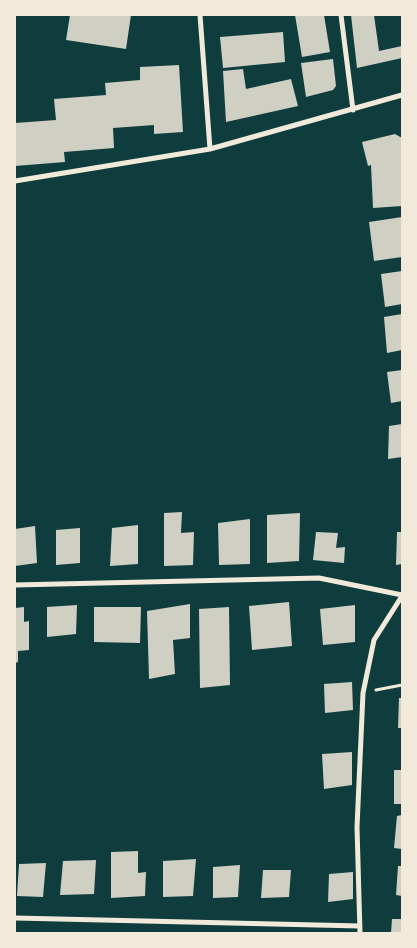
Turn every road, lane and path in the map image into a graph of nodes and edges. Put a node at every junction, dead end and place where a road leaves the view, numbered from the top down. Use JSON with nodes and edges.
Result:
{"nodes":[{"id":1,"x":200,"y":15,"type":"edge"},
{"id":2,"x":341,"y":15,"type":"edge"},
{"id":3,"x":402,"y":95,"type":"edge"},
{"id":4,"x":353,"y":110,"type":"junction"},
{"id":5,"x":210,"y":150,"type":"junction"},
{"id":6,"x":15,"y":181,"type":"edge"},
{"id":7,"x":15,"y":585,"type":"edge"},
{"id":8,"x":402,"y":595,"type":"edge"},
{"id":9,"x":402,"y":685,"type":"edge"},
{"id":10,"x":363,"y":693,"type":"junction"},
{"id":11,"x":15,"y":918,"type":"edge"},
{"id":12,"x":360,"y":926,"type":"junction"},
{"id":13,"x":360,"y":933,"type":"edge"}],
"edges":[{"from":1,"to":5,"type":"street"},
{"from":2,"to":4,"type":"street"},
{"from":3,"to":4,"type":"street"},
{"from":4,"to":5,"type":"street"},
{"from":5,"to":6,"type":"street"},
{"from":7,"to":8,"type":"street"},
{"from":8,"to":10,"type":"street"},
{"from":9,"to":10,"type":"path"},
{"from":10,"to":12,"type":"street"},
{"from":11,"to":12,"type":"street"},
{"from":12,"to":13,"type":"street"}]}
